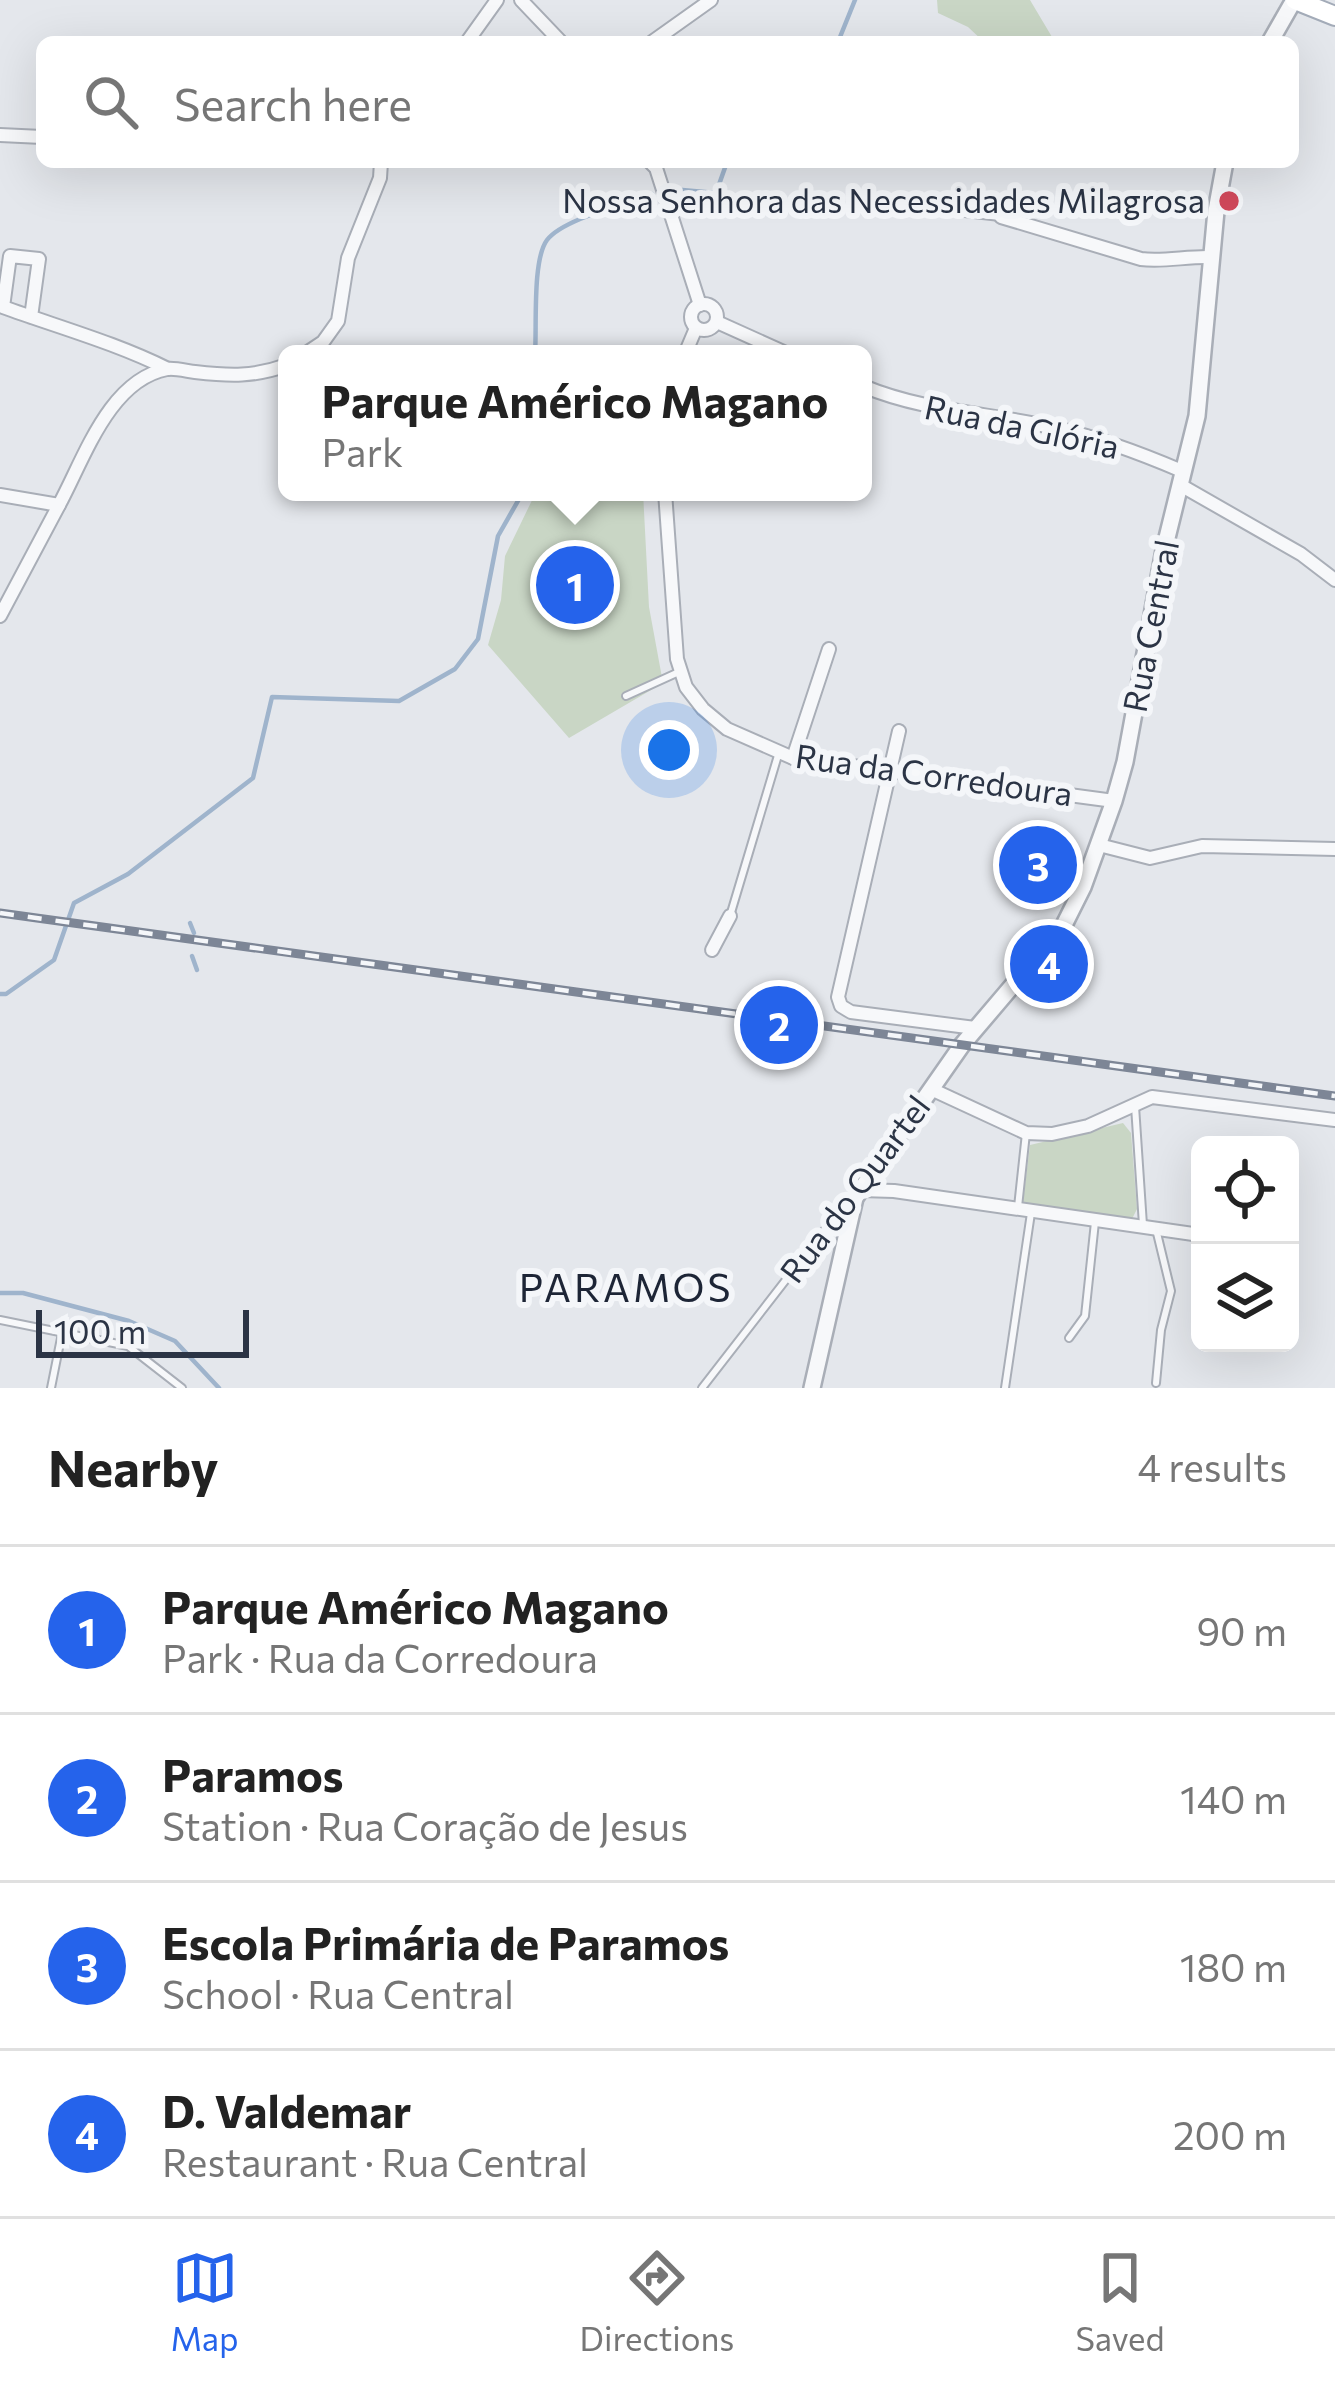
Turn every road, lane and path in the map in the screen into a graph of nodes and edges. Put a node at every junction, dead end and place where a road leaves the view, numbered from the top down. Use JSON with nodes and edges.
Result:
{"nodes":[{"id":1,"x":497,"y":0,"type":"edge"},
{"id":2,"x":521,"y":0,"type":"edge"},
{"id":3,"x":711,"y":0,"type":"edge"},
{"id":4,"x":1300,"y":1,"type":"edge"},
{"id":5,"x":1335,"y":16,"type":"edge"},
{"id":6,"x":470,"y":36,"type":"edge"},
{"id":7,"x":555,"y":36,"type":"edge"},
{"id":8,"x":660,"y":36,"type":"edge"},
{"id":9,"x":1274,"y":36,"type":"edge"},
{"id":10,"x":0,"y":135,"type":"edge"},
{"id":11,"x":36,"y":137,"type":"edge"},
{"id":12,"x":381,"y":168,"type":"edge"},
{"id":13,"x":656,"y":168,"type":"edge"},
{"id":14,"x":1224,"y":168,"type":"edge"},
{"id":15,"x":921,"y":208,"type":"dead end"},
{"id":16,"x":1001,"y":217,"type":"joint"},
{"id":17,"x":1212,"y":257,"type":"junction"},
{"id":18,"x":700,"y":305,"type":"junction"},
{"id":19,"x":31,"y":317,"type":"junction"},
{"id":20,"x":717,"y":322,"type":"junction"},
{"id":21,"x":696,"y":328,"type":"junction"},
{"id":22,"x":318,"y":345,"type":"edge"},
{"id":23,"x":689,"y":345,"type":"edge"},
{"id":24,"x":768,"y":345,"type":"edge"},
{"id":25,"x":278,"y":368,"type":"edge"},
{"id":26,"x":168,"y":369,"type":"junction"},
{"id":27,"x":872,"y":389,"type":"edge"},
{"id":28,"x":1182,"y":478,"type":"junction"},
{"id":29,"x":0,"y":496,"type":"edge"},
{"id":30,"x":665,"y":501,"type":"edge"},
{"id":31,"x":59,"y":505,"type":"junction"},
{"id":32,"x":1335,"y":580,"type":"edge"},
{"id":33,"x":0,"y":616,"type":"edge"},
{"id":34,"x":829,"y":649,"type":"dead end"},
{"id":35,"x":681,"y":671,"type":"junction"},
{"id":36,"x":626,"y":696,"type":"dead end"},
{"id":37,"x":899,"y":731,"type":"dead end"},
{"id":38,"x":779,"y":752,"type":"junction"},
{"id":39,"x":794,"y":758,"type":"junction"},
{"id":40,"x":889,"y":774,"type":"junction"},
{"id":41,"x":1114,"y":801,"type":"junction"},
{"id":42,"x":1099,"y":845,"type":"junction"},
{"id":43,"x":1335,"y":849,"type":"edge"},
{"id":44,"x":730,"y":916,"type":"joint"},
{"id":45,"x":712,"y":950,"type":"dead end"},
{"id":46,"x":975,"y":1028,"type":"junction"},
{"id":47,"x":962,"y":1045,"type":"joint"},
{"id":48,"x":931,"y":1089,"type":"junction"},
{"id":49,"x":1135,"y":1102,"type":"junction"},
{"id":50,"x":1335,"y":1120,"type":"edge"},
{"id":51,"x":1026,"y":1133,"type":"junction"},
{"id":52,"x":878,"y":1164,"type":"junction"},
{"id":53,"x":894,"y":1191,"type":"junction"},
{"id":54,"x":858,"y":1194,"type":"junction"},
{"id":55,"x":1024,"y":1212,"type":"junction"},
{"id":56,"x":1095,"y":1222,"type":"junction"},
{"id":57,"x":1149,"y":1229,"type":"junction"},
{"id":58,"x":1191,"y":1234,"type":"edge"},
{"id":59,"x":0,"y":1320,"type":"edge"},
{"id":60,"x":62,"y":1333,"type":"junction"},
{"id":61,"x":1070,"y":1338,"type":"dead end"},
{"id":62,"x":1156,"y":1383,"type":"dead end"},
{"id":63,"x":51,"y":1388,"type":"edge"},
{"id":64,"x":182,"y":1388,"type":"edge"},
{"id":65,"x":702,"y":1388,"type":"edge"},
{"id":66,"x":812,"y":1388,"type":"edge"},
{"id":67,"x":1005,"y":1388,"type":"edge"}],
"edges":[{"from":1,"to":6,"type":"street"},
{"from":2,"to":7,"type":"street"},
{"from":3,"to":8,"type":"street"},
{"from":4,"to":5,"type":"main road"},
{"from":4,"to":9,"type":"street"},
{"from":10,"to":11,"type":"street"},
{"from":12,"to":22,"type":"street"},
{"from":13,"to":18,"type":"street"},
{"from":14,"to":17,"type":"street","name":"Rua Central"},
{"from":15,"to":16,"type":"lane"},
{"from":16,"to":17,"type":"street"},
{"from":17,"to":28,"type":"street","name":"Rua Central"},
{"from":18,"to":20,"type":"street"},
{"from":18,"to":21,"type":"street"},
{"from":19,"to":19,"type":"street"},
{"from":19,"to":26,"type":"street"},
{"from":20,"to":21,"type":"street"},
{"from":20,"to":24,"type":"street"},
{"from":21,"to":23,"type":"street"},
{"from":25,"to":26,"type":"street"},
{"from":26,"to":31,"type":"street"},
{"from":27,"to":28,"type":"street","name":"Rua da Glória"},
{"from":28,"to":32,"type":"street","name":"Rua da Glória"},
{"from":28,"to":41,"type":"street","name":"Rua Central"},
{"from":29,"to":31,"type":"street"},
{"from":30,"to":35,"type":"street","name":"Rua da Corredoura"},
{"from":31,"to":33,"type":"street"},
{"from":34,"to":39,"type":"street"},
{"from":35,"to":36,"type":"lane"},
{"from":35,"to":38,"type":"street","name":"Rua da Corredoura"},
{"from":37,"to":40,"type":"street"},
{"from":38,"to":39,"type":"street","name":"Rua da Corredoura"},
{"from":38,"to":44,"type":"lane"},
{"from":39,"to":40,"type":"street","name":"Rua da Corredoura"},
{"from":40,"to":41,"type":"street","name":"Rua da Corredoura"},
{"from":40,"to":46,"type":"street"},
{"from":41,"to":42,"type":"street","name":"Rua Central"},
{"from":42,"to":43,"type":"street"},
{"from":42,"to":46,"type":"street","name":"Rua Central"},
{"from":44,"to":45,"type":"street"},
{"from":46,"to":47,"type":"street","name":"Rua Central"},
{"from":47,"to":48,"type":"street","name":"Rua do Quartel"},
{"from":48,"to":51,"type":"street"},
{"from":48,"to":52,"type":"street","name":"Rua do Quartel"},
{"from":49,"to":50,"type":"street"},
{"from":49,"to":51,"type":"street"},
{"from":49,"to":57,"type":"lane"},
{"from":51,"to":55,"type":"lane"},
{"from":52,"to":53,"type":"street"},
{"from":52,"to":54,"type":"street","name":"Rua do Quartel"},
{"from":53,"to":54,"type":"street"},
{"from":53,"to":55,"type":"street"},
{"from":54,"to":65,"type":"lane","name":"Rua do Quartel"},
{"from":54,"to":66,"type":"street"},
{"from":55,"to":56,"type":"street"},
{"from":55,"to":67,"type":"lane"},
{"from":56,"to":57,"type":"street"},
{"from":56,"to":61,"type":"lane"},
{"from":57,"to":58,"type":"street"},
{"from":57,"to":62,"type":"lane"},
{"from":59,"to":60,"type":"lane"},
{"from":60,"to":63,"type":"lane"},
{"from":60,"to":64,"type":"lane"}]}
